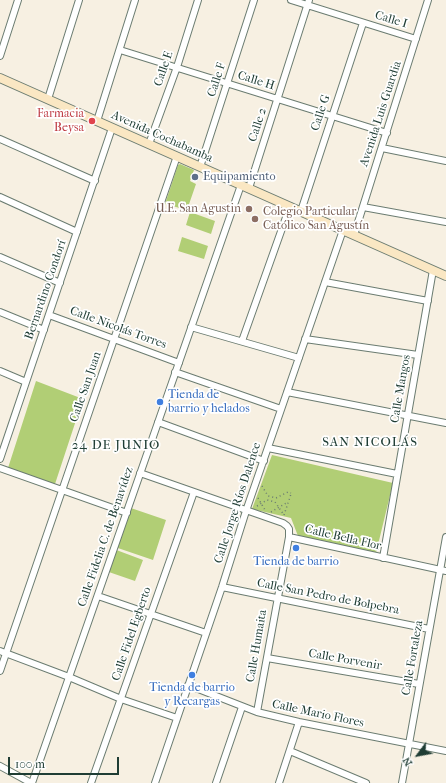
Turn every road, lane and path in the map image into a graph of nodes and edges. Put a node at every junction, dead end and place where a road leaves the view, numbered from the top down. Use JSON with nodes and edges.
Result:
{"nodes":[{"id":1,"x":18,"y":0,"type":"edge"},
{"id":2,"x":79,"y":0,"type":"edge"},
{"id":3,"x":136,"y":0,"type":"edge"},
{"id":4,"x":198,"y":0,"type":"edge"},
{"id":5,"x":254,"y":0,"type":"edge"},
{"id":6,"x":291,"y":0,"type":"edge"},
{"id":7,"x":428,"y":0,"type":"edge"},
{"id":8,"x":308,"y":3,"type":"edge"},
{"id":9,"x":363,"y":23,"type":"junction"},
{"id":10,"x":416,"y":39,"type":"junction"},
{"id":11,"x":120,"y":50,"type":"junction"},
{"id":12,"x":0,"y":56,"type":"edge"},
{"id":13,"x":177,"y":67,"type":"junction"},
{"id":14,"x":0,"y":78,"type":"edge"},
{"id":15,"x":227,"y":83,"type":"junction"},
{"id":16,"x":48,"y":99,"type":"junction"},
{"id":17,"x":278,"y":99,"type":"junction"},
{"id":18,"x":332,"y":116,"type":"junction"},
{"id":19,"x":97,"y":121,"type":"junction"},
{"id":20,"x":112,"y":128,"type":"junction"},
{"id":21,"x":386,"y":133,"type":"junction"},
{"id":22,"x":0,"y":139,"type":"edge"},
{"id":23,"x":149,"y":144,"type":"junction"},
{"id":24,"x":382,"y":148,"type":"junction"},
{"id":25,"x":177,"y":156,"type":"junction"},
{"id":26,"x":446,"y":161,"type":"edge"},
{"id":27,"x":200,"y":167,"type":"junction"},
{"id":28,"x":95,"y":181,"type":"junction"},
{"id":29,"x":241,"y":185,"type":"junction"},
{"id":30,"x":249,"y":188,"type":"junction"},
{"id":31,"x":0,"y":197,"type":"edge"},
{"id":32,"x":290,"y":206,"type":"junction"},
{"id":33,"x":363,"y":207,"type":"junction"},
{"id":34,"x":301,"y":211,"type":"junction"},
{"id":35,"x":446,"y":222,"type":"edge"},
{"id":36,"x":343,"y":230,"type":"junction"},
{"id":37,"x":77,"y":232,"type":"junction"},
{"id":38,"x":354,"y":235,"type":"junction"},
{"id":39,"x":0,"y":257,"type":"edge"},
{"id":40,"x":433,"y":270,"type":"junction"},
{"id":41,"x":446,"y":276,"type":"edge"},
{"id":42,"x":325,"y":282,"type":"junction"},
{"id":43,"x":60,"y":283,"type":"junction"},
{"id":44,"x":428,"y":301,"type":"junction"},
{"id":45,"x":0,"y":312,"type":"edge"},
{"id":46,"x":49,"y":315,"type":"junction"},
{"id":47,"x":191,"y":326,"type":"junction"},
{"id":48,"x":44,"y":330,"type":"junction"},
{"id":49,"x":114,"y":339,"type":"junction"},
{"id":50,"x":305,"y":339,"type":"junction"},
{"id":51,"x":242,"y":341,"type":"junction"},
{"id":52,"x":418,"y":355,"type":"junction"},
{"id":53,"x":299,"y":358,"type":"junction"},
{"id":54,"x":179,"y":363,"type":"junction"},
{"id":55,"x":0,"y":371,"type":"edge"},
{"id":56,"x":176,"y":372,"type":"junction"},
{"id":57,"x":26,"y":382,"type":"junction"},
{"id":58,"x":287,"y":392,"type":"junction"},
{"id":59,"x":281,"y":409,"type":"junction"},
{"id":60,"x":408,"y":415,"type":"junction"},
{"id":61,"x":158,"y":422,"type":"junction"},
{"id":62,"x":446,"y":423,"type":"edge"},
{"id":63,"x":0,"y":434,"type":"edge"},
{"id":64,"x":7,"y":437,"type":"junction"},
{"id":65,"x":268,"y":448,"type":"junction"},
{"id":66,"x":0,"y":459,"type":"edge"},
{"id":67,"x":264,"y":461,"type":"junction"},
{"id":68,"x":0,"y":468,"type":"edge"},
{"id":69,"x":140,"y":473,"type":"junction"},
{"id":70,"x":397,"y":474,"type":"junction"},
{"id":71,"x":262,"y":485,"type":"dead end"},
{"id":72,"x":62,"y":490,"type":"junction"},
{"id":73,"x":194,"y":492,"type":"junction"},
{"id":74,"x":268,"y":496,"type":"junction"},
{"id":75,"x":257,"y":497,"type":"dead end"},
{"id":76,"x":276,"y":498,"type":"junction"},
{"id":77,"x":267,"y":500,"type":"junction"},
{"id":78,"x":275,"y":502,"type":"junction"},
{"id":79,"x":288,"y":502,"type":"junction"},
{"id":80,"x":261,"y":504,"type":"junction"},
{"id":81,"x":254,"y":508,"type":"dead end"},
{"id":82,"x":279,"y":508,"type":"junction"},
{"id":83,"x":246,"y":511,"type":"junction"},
{"id":84,"x":266,"y":511,"type":"dead end"},
{"id":85,"x":271,"y":512,"type":"dead end"},
{"id":86,"x":126,"y":513,"type":"junction"},
{"id":87,"x":289,"y":537,"type":"junction"},
{"id":88,"x":446,"y":537,"type":"edge"},
{"id":89,"x":383,"y":558,"type":"junction"},
{"id":90,"x":443,"y":571,"type":"edge"},
{"id":91,"x":222,"y":587,"type":"junction"},
{"id":92,"x":98,"y":596,"type":"junction"},
{"id":93,"x":277,"y":599,"type":"junction"},
{"id":94,"x":151,"y":614,"type":"junction"},
{"id":95,"x":429,"y":629,"type":"junction"},
{"id":96,"x":206,"y":633,"type":"junction"},
{"id":97,"x":3,"y":652,"type":"edge"},
{"id":98,"x":267,"y":658,"type":"junction"},
{"id":99,"x":0,"y":671,"type":"edge"},
{"id":100,"x":69,"y":677,"type":"junction"},
{"id":101,"x":419,"y":684,"type":"junction"},
{"id":102,"x":188,"y":685,"type":"junction"},
{"id":103,"x":121,"y":699,"type":"junction"},
{"id":104,"x":242,"y":707,"type":"junction"},
{"id":105,"x":256,"y":712,"type":"junction"},
{"id":106,"x":177,"y":718,"type":"junction"},
{"id":107,"x":299,"y":722,"type":"junction"},
{"id":108,"x":410,"y":744,"type":"junction"},
{"id":109,"x":290,"y":751,"type":"junction"},
{"id":110,"x":446,"y":751,"type":"edge"},
{"id":111,"x":0,"y":766,"type":"edge"},
{"id":112,"x":32,"y":783,"type":"edge"},
{"id":113,"x":91,"y":783,"type":"edge"},
{"id":114,"x":155,"y":783,"type":"edge"},
{"id":115,"x":216,"y":783,"type":"edge"},
{"id":116,"x":279,"y":783,"type":"edge"},
{"id":117,"x":366,"y":783,"type":"edge"},
{"id":118,"x":402,"y":783,"type":"edge"}],
"edges":[{"from":1,"to":12,"type":"street"},
{"from":2,"to":16,"type":"street"},
{"from":3,"to":11,"type":"street"},
{"from":4,"to":13,"type":"street","name":"Calle E"},
{"from":5,"to":15,"type":"street","name":"Calle F"},
{"from":6,"to":8,"type":"street","name":"Calle I"},
{"from":7,"to":10,"type":"street","name":"Avenida Luis Guardia"},
{"from":8,"to":9,"type":"street","name":"Calle I"},
{"from":8,"to":17,"type":"street","name":"Calle 2"},
{"from":9,"to":10,"type":"street","name":"Calle I"},
{"from":9,"to":18,"type":"street","name":"Calle G"},
{"from":10,"to":21,"type":"street","name":"Avenida Luis Guardia"},
{"from":11,"to":13,"type":"street","name":"Calle H"},
{"from":11,"to":19,"type":"street"},
{"from":13,"to":15,"type":"street","name":"Calle H"},
{"from":13,"to":23,"type":"street","name":"Calle E"},
{"from":14,"to":16,"type":"main road","name":"Avenida Cochabamba"},
{"from":15,"to":17,"type":"street","name":"Calle H"},
{"from":15,"to":27,"type":"street","name":"Calle F"},
{"from":16,"to":19,"type":"main road","name":"Avenida Cochabamba"},
{"from":17,"to":18,"type":"street","name":"Calle H"},
{"from":17,"to":30,"type":"street","name":"Calle 2"},
{"from":18,"to":21,"type":"street","name":"Calle H"},
{"from":18,"to":34,"type":"street","name":"Calle G"},
{"from":19,"to":20,"type":"main road","name":"Avenida Cochabamba"},
{"from":20,"to":23,"type":"main road","name":"Avenida Cochabamba"},
{"from":20,"to":28,"type":"street","name":"Bernardino Condorí"},
{"from":21,"to":24,"type":"street","name":"Avenida Luis Guardia"},
{"from":22,"to":28,"type":"street"},
{"from":23,"to":25,"type":"main road","name":"Avenida Cochabamba"},
{"from":24,"to":26,"type":"street"},
{"from":24,"to":33,"type":"street","name":"Avenida Luis Guardia"},
{"from":25,"to":27,"type":"main road","name":"Avenida Cochabamba"},
{"from":25,"to":49,"type":"street","name":"Calle San Juan"},
{"from":27,"to":29,"type":"main road","name":"Avenida Cochabamba"},
{"from":28,"to":37,"type":"street","name":"Bernardino Condorí"},
{"from":29,"to":30,"type":"main road","name":"Avenida Cochabamba"},
{"from":29,"to":47,"type":"street","name":"Calle Fidelia C. de Benavídez"},
{"from":30,"to":32,"type":"main road","name":"Avenida Cochabamba"},
{"from":31,"to":37,"type":"street"},
{"from":32,"to":34,"type":"main road","name":"Avenida Cochabamba"},
{"from":32,"to":51,"type":"street"},
{"from":33,"to":35,"type":"street"},
{"from":33,"to":38,"type":"street","name":"Avenida Luis Guardia"},
{"from":34,"to":36,"type":"main road","name":"Avenida Cochabamba"},
{"from":36,"to":38,"type":"main road","name":"Avenida Cochabamba"},
{"from":36,"to":42,"type":"street","name":"Calle Jorge Ríos Dalence"},
{"from":37,"to":43,"type":"street","name":"Bernardino Condorí"},
{"from":38,"to":40,"type":"main road","name":"Avenida Cochabamba"},
{"from":39,"to":43,"type":"street"},
{"from":40,"to":41,"type":"main road","name":"Avenida Cochabamba"},
{"from":40,"to":44,"type":"street","name":"Calle Mangos"},
{"from":42,"to":44,"type":"street"},
{"from":42,"to":50,"type":"street","name":"Calle Jorge Ríos Dalence"},
{"from":43,"to":46,"type":"street","name":"Bernardino Condorí"},
{"from":44,"to":52,"type":"street","name":"Calle Mangos"},
{"from":45,"to":48,"type":"street"},
{"from":46,"to":48,"type":"street","name":"Bernardino Condorí"},
{"from":46,"to":49,"type":"street","name":"Calle Nicolás Torres"},
{"from":47,"to":51,"type":"street"},
{"from":47,"to":54,"type":"street","name":"Calle Fidelia C. de Benavídez"},
{"from":48,"to":57,"type":"street","name":"Bernardino Condorí"},
{"from":49,"to":54,"type":"street","name":"Calle Nicolás Torres"},
{"from":49,"to":72,"type":"street","name":"Calle San Juan"},
{"from":50,"to":52,"type":"street"},
{"from":50,"to":53,"type":"street","name":"Calle Jorge Ríos Dalence"},
{"from":51,"to":53,"type":"street"},
{"from":52,"to":60,"type":"street","name":"Calle Mangos"},
{"from":53,"to":58,"type":"street","name":"Calle Jorge Ríos Dalence"},
{"from":54,"to":56,"type":"street","name":"Calle Fidelia C. de Benavídez"},
{"from":55,"to":57,"type":"street"},
{"from":56,"to":59,"type":"street"},
{"from":56,"to":61,"type":"street","name":"Calle Fidelia C. de Benavídez"},
{"from":57,"to":64,"type":"street","name":"Bernardino Condorí"},
{"from":58,"to":59,"type":"street","name":"Calle Jorge Ríos Dalence"},
{"from":58,"to":60,"type":"street"},
{"from":59,"to":65,"type":"street","name":"Calle Jorge Ríos Dalence"},
{"from":60,"to":62,"type":"street"},
{"from":60,"to":70,"type":"street","name":"Calle Mangos"},
{"from":61,"to":67,"type":"street"},
{"from":61,"to":69,"type":"street","name":"Calle Fidelia C. de Benavídez"},
{"from":63,"to":64,"type":"street"},
{"from":64,"to":66,"type":"street","name":"Bernardino Condorí"},
{"from":65,"to":67,"type":"street","name":"Calle Jorge Ríos Dalence"},
{"from":65,"to":70,"type":"street"},
{"from":67,"to":83,"type":"street","name":"Calle Jorge Ríos Dalence"},
{"from":68,"to":72,"type":"street"},
{"from":69,"to":73,"type":"street","name":"Calle Bella Flor"},
{"from":69,"to":86,"type":"street","name":"Calle Fidelia C. de Benavídez"},
{"from":70,"to":89,"type":"street","name":"Calle Mangos"},
{"from":71,"to":74,"type":"path"},
{"from":72,"to":86,"type":"street"},
{"from":72,"to":97,"type":"street","name":"Calle San Juan"},
{"from":73,"to":83,"type":"street","name":"Calle Bella Flor"},
{"from":73,"to":94,"type":"street","name":"Calle Fidel Egberto"},
{"from":74,"to":76,"type":"path"},
{"from":74,"to":77,"type":"path"},
{"from":75,"to":80,"type":"path"},
{"from":76,"to":78,"type":"path"},
{"from":76,"to":79,"type":"path"},
{"from":77,"to":78,"type":"path"},
{"from":77,"to":80,"type":"path"},
{"from":78,"to":82,"type":"path"},
{"from":79,"to":82,"type":"path"},
{"from":79,"to":82,"type":"path"},
{"from":80,"to":81,"type":"path"},
{"from":80,"to":84,"type":"path"},
{"from":82,"to":85,"type":"path"},
{"from":83,"to":87,"type":"street","name":"Calle Bella Flor"},
{"from":83,"to":91,"type":"street","name":"Calle Jorge Ríos Dalence"},
{"from":86,"to":92,"type":"street","name":"Calle Fidelia C. de Benavídez"},
{"from":87,"to":89,"type":"street","name":"Calle Bella Flor"},
{"from":87,"to":93,"type":"street","name":"Calle Humaita"},
{"from":88,"to":90,"type":"street","name":"Calle Fortaleza"},
{"from":89,"to":90,"type":"street","name":"Calle Bella Flor"},
{"from":90,"to":95,"type":"street","name":"Calle Fortaleza"},
{"from":91,"to":93,"type":"street","name":"Calle San Pedro de Bolpebra"},
{"from":91,"to":96,"type":"street","name":"Calle Jorge Ríos Dalence"},
{"from":92,"to":94,"type":"street"},
{"from":92,"to":100,"type":"street","name":"Calle Fidelia C. de Benavídez"},
{"from":93,"to":95,"type":"street","name":"Calle San Pedro de Bolpebra"},
{"from":93,"to":98,"type":"street","name":"Calle Humaita"},
{"from":94,"to":96,"type":"street"},
{"from":94,"to":103,"type":"street","name":"Calle Fidel Egberto"},
{"from":95,"to":101,"type":"street","name":"Calle Fortaleza"},
{"from":96,"to":102,"type":"street","name":"Calle Jorge Ríos Dalence"},
{"from":97,"to":99,"type":"street","name":"Calle San Juan"},
{"from":97,"to":100,"type":"street"},
{"from":98,"to":101,"type":"street","name":"Calle Porvenir"},
{"from":98,"to":105,"type":"street","name":"Calle Humaita"},
{"from":100,"to":103,"type":"street"},
{"from":100,"to":112,"type":"street","name":"Calle Fidelia C. de Benavídez"},
{"from":101,"to":108,"type":"street","name":"Calle Fortaleza"},
{"from":102,"to":104,"type":"street","name":"Calle Mario Flores"},
{"from":102,"to":106,"type":"street","name":"Calle Jorge Ríos Dalence"},
{"from":103,"to":106,"type":"street"},
{"from":103,"to":113,"type":"street","name":"Calle Fidel Egberto"},
{"from":104,"to":105,"type":"street","name":"Calle Mario Flores"},
{"from":104,"to":115,"type":"street"},
{"from":105,"to":107,"type":"street","name":"Calle Mario Flores"},
{"from":106,"to":114,"type":"street","name":"Calle Jorge Ríos Dalence"},
{"from":107,"to":108,"type":"street","name":"Calle Mario Flores"},
{"from":107,"to":109,"type":"street"},
{"from":108,"to":110,"type":"street","name":"Calle Mario Flores"},
{"from":108,"to":118,"type":"street","name":"Calle Fortaleza"},
{"from":109,"to":116,"type":"street"},
{"from":109,"to":117,"type":"street"},
{"from":111,"to":112,"type":"street"}]}
